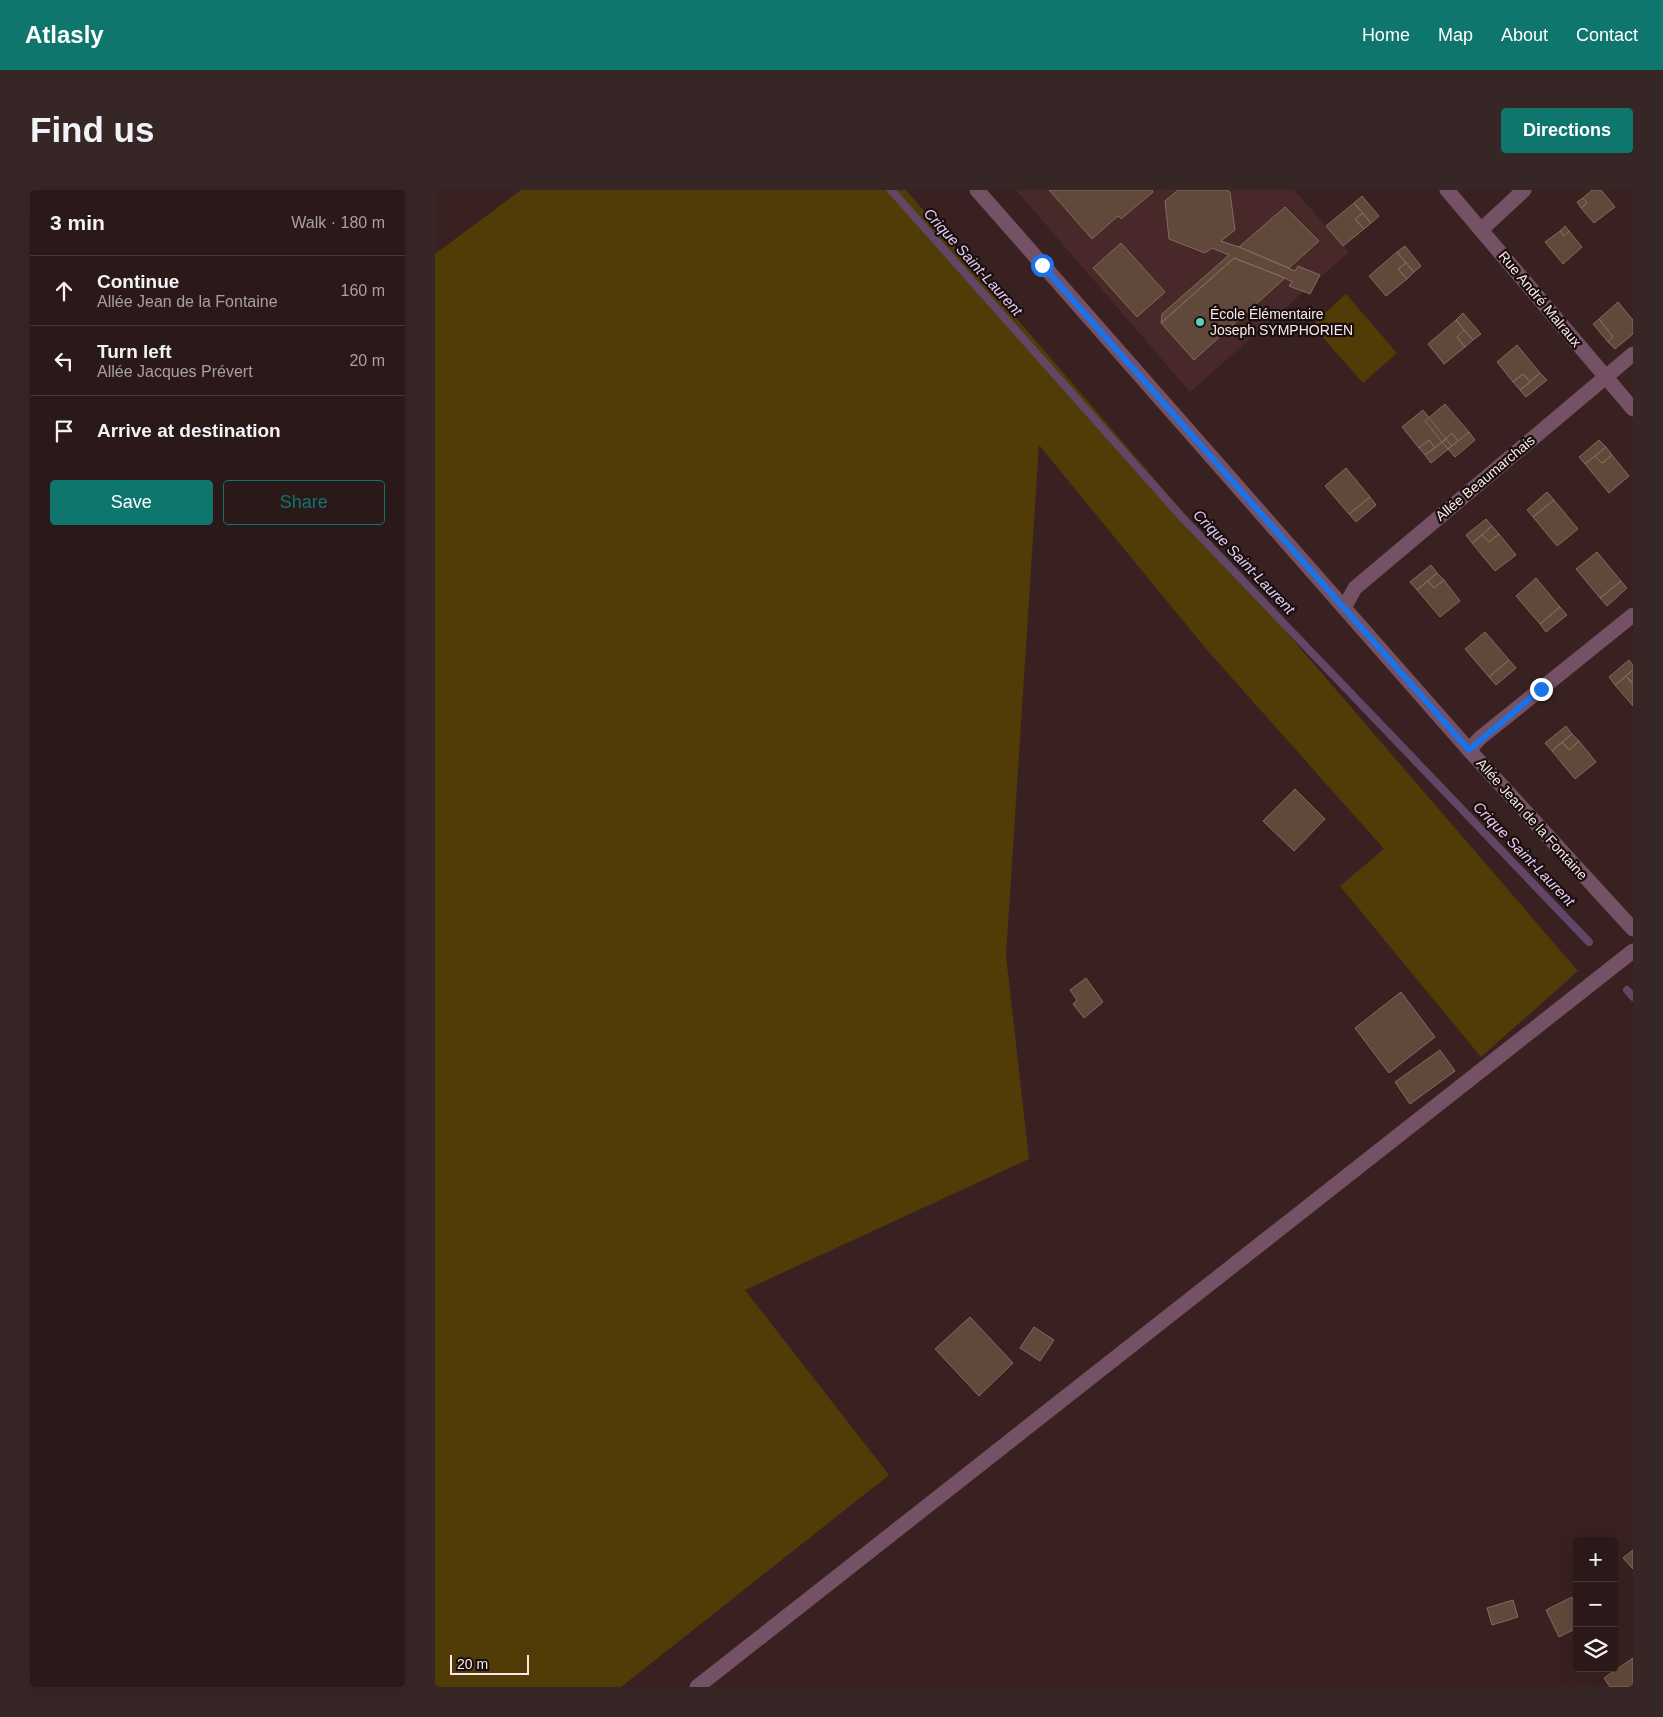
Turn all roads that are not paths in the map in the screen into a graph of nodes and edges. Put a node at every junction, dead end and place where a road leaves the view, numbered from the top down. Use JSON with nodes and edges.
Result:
{"nodes":[{"id":1,"x":977,"y":190,"type":"edge"},
{"id":2,"x":1447,"y":190,"type":"edge"},
{"id":3,"x":1524,"y":190,"type":"edge"},
{"id":4,"x":1481,"y":230,"type":"junction"},
{"id":5,"x":1633,"y":354,"type":"edge"},
{"id":6,"x":1606,"y":376,"type":"junction"},
{"id":7,"x":1633,"y":409,"type":"edge"},
{"id":8,"x":1344,"y":608,"type":"junction"},
{"id":9,"x":1633,"y":615,"type":"edge"},
{"id":10,"x":1469,"y":750,"type":"junction"},
{"id":11,"x":1633,"y":929,"type":"edge"},
{"id":12,"x":1633,"y":951,"type":"edge"},
{"id":13,"x":697,"y":1687,"type":"edge"}],
"edges":[{"from":1,"to":8,"type":"street","name":"Allée Jean de la Fontaine"},
{"from":2,"to":4,"type":"street","name":"Rue André Malraux"},
{"from":3,"to":4,"type":"street"},
{"from":4,"to":6,"type":"street","name":"Rue André Malraux"},
{"from":5,"to":6,"type":"street","name":"Allée Beaumarchais"},
{"from":6,"to":7,"type":"street","name":"Rue André Malraux"},
{"from":6,"to":8,"type":"street","name":"Allée Beaumarchais"},
{"from":8,"to":10,"type":"street","name":"Allée Jean de la Fontaine"},
{"from":9,"to":10,"type":"street"},
{"from":10,"to":11,"type":"street","name":"Allée Jean de la Fontaine"},
{"from":12,"to":13,"type":"street"}]}
